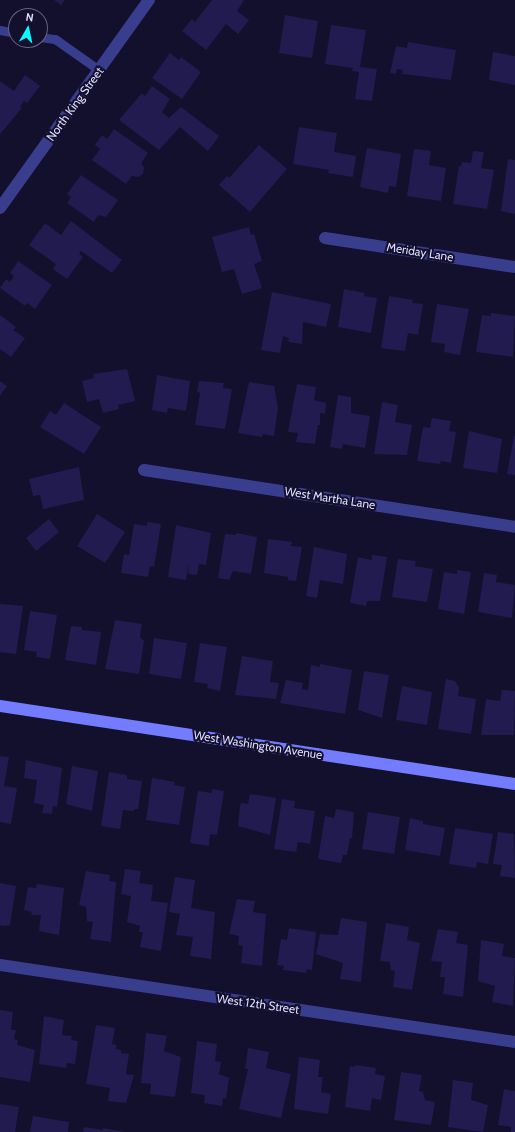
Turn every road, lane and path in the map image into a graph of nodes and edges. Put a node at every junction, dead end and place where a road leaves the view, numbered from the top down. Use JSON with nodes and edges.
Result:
{"nodes":[{"id":1,"x":149,"y":0,"type":"edge"},
{"id":2,"x":48,"y":38,"type":"edge"},
{"id":3,"x":99,"y":70,"type":"junction"},
{"id":4,"x":2,"y":201,"type":"edge"},
{"id":5,"x":325,"y":238,"type":"dead end"},
{"id":6,"x":515,"y":267,"type":"edge"},
{"id":7,"x":144,"y":470,"type":"dead end"},
{"id":8,"x":515,"y":527,"type":"edge"},
{"id":9,"x":0,"y":706,"type":"edge"},
{"id":10,"x":515,"y":784,"type":"edge"},
{"id":11,"x":0,"y":966,"type":"edge"},
{"id":12,"x":515,"y":1042,"type":"edge"}],
"edges":[{"from":1,"to":3,"type":"street","name":"North King Street"},
{"from":2,"to":3,"type":"lane"},
{"from":3,"to":4,"type":"street","name":"North King Street"},
{"from":5,"to":6,"type":"street","name":"Meriday Lane"},
{"from":7,"to":8,"type":"street","name":"West Martha Lane"},
{"from":9,"to":10,"type":"street","name":"West Washington Avenue"},
{"from":11,"to":12,"type":"street","name":"West 12th Street"}]}
